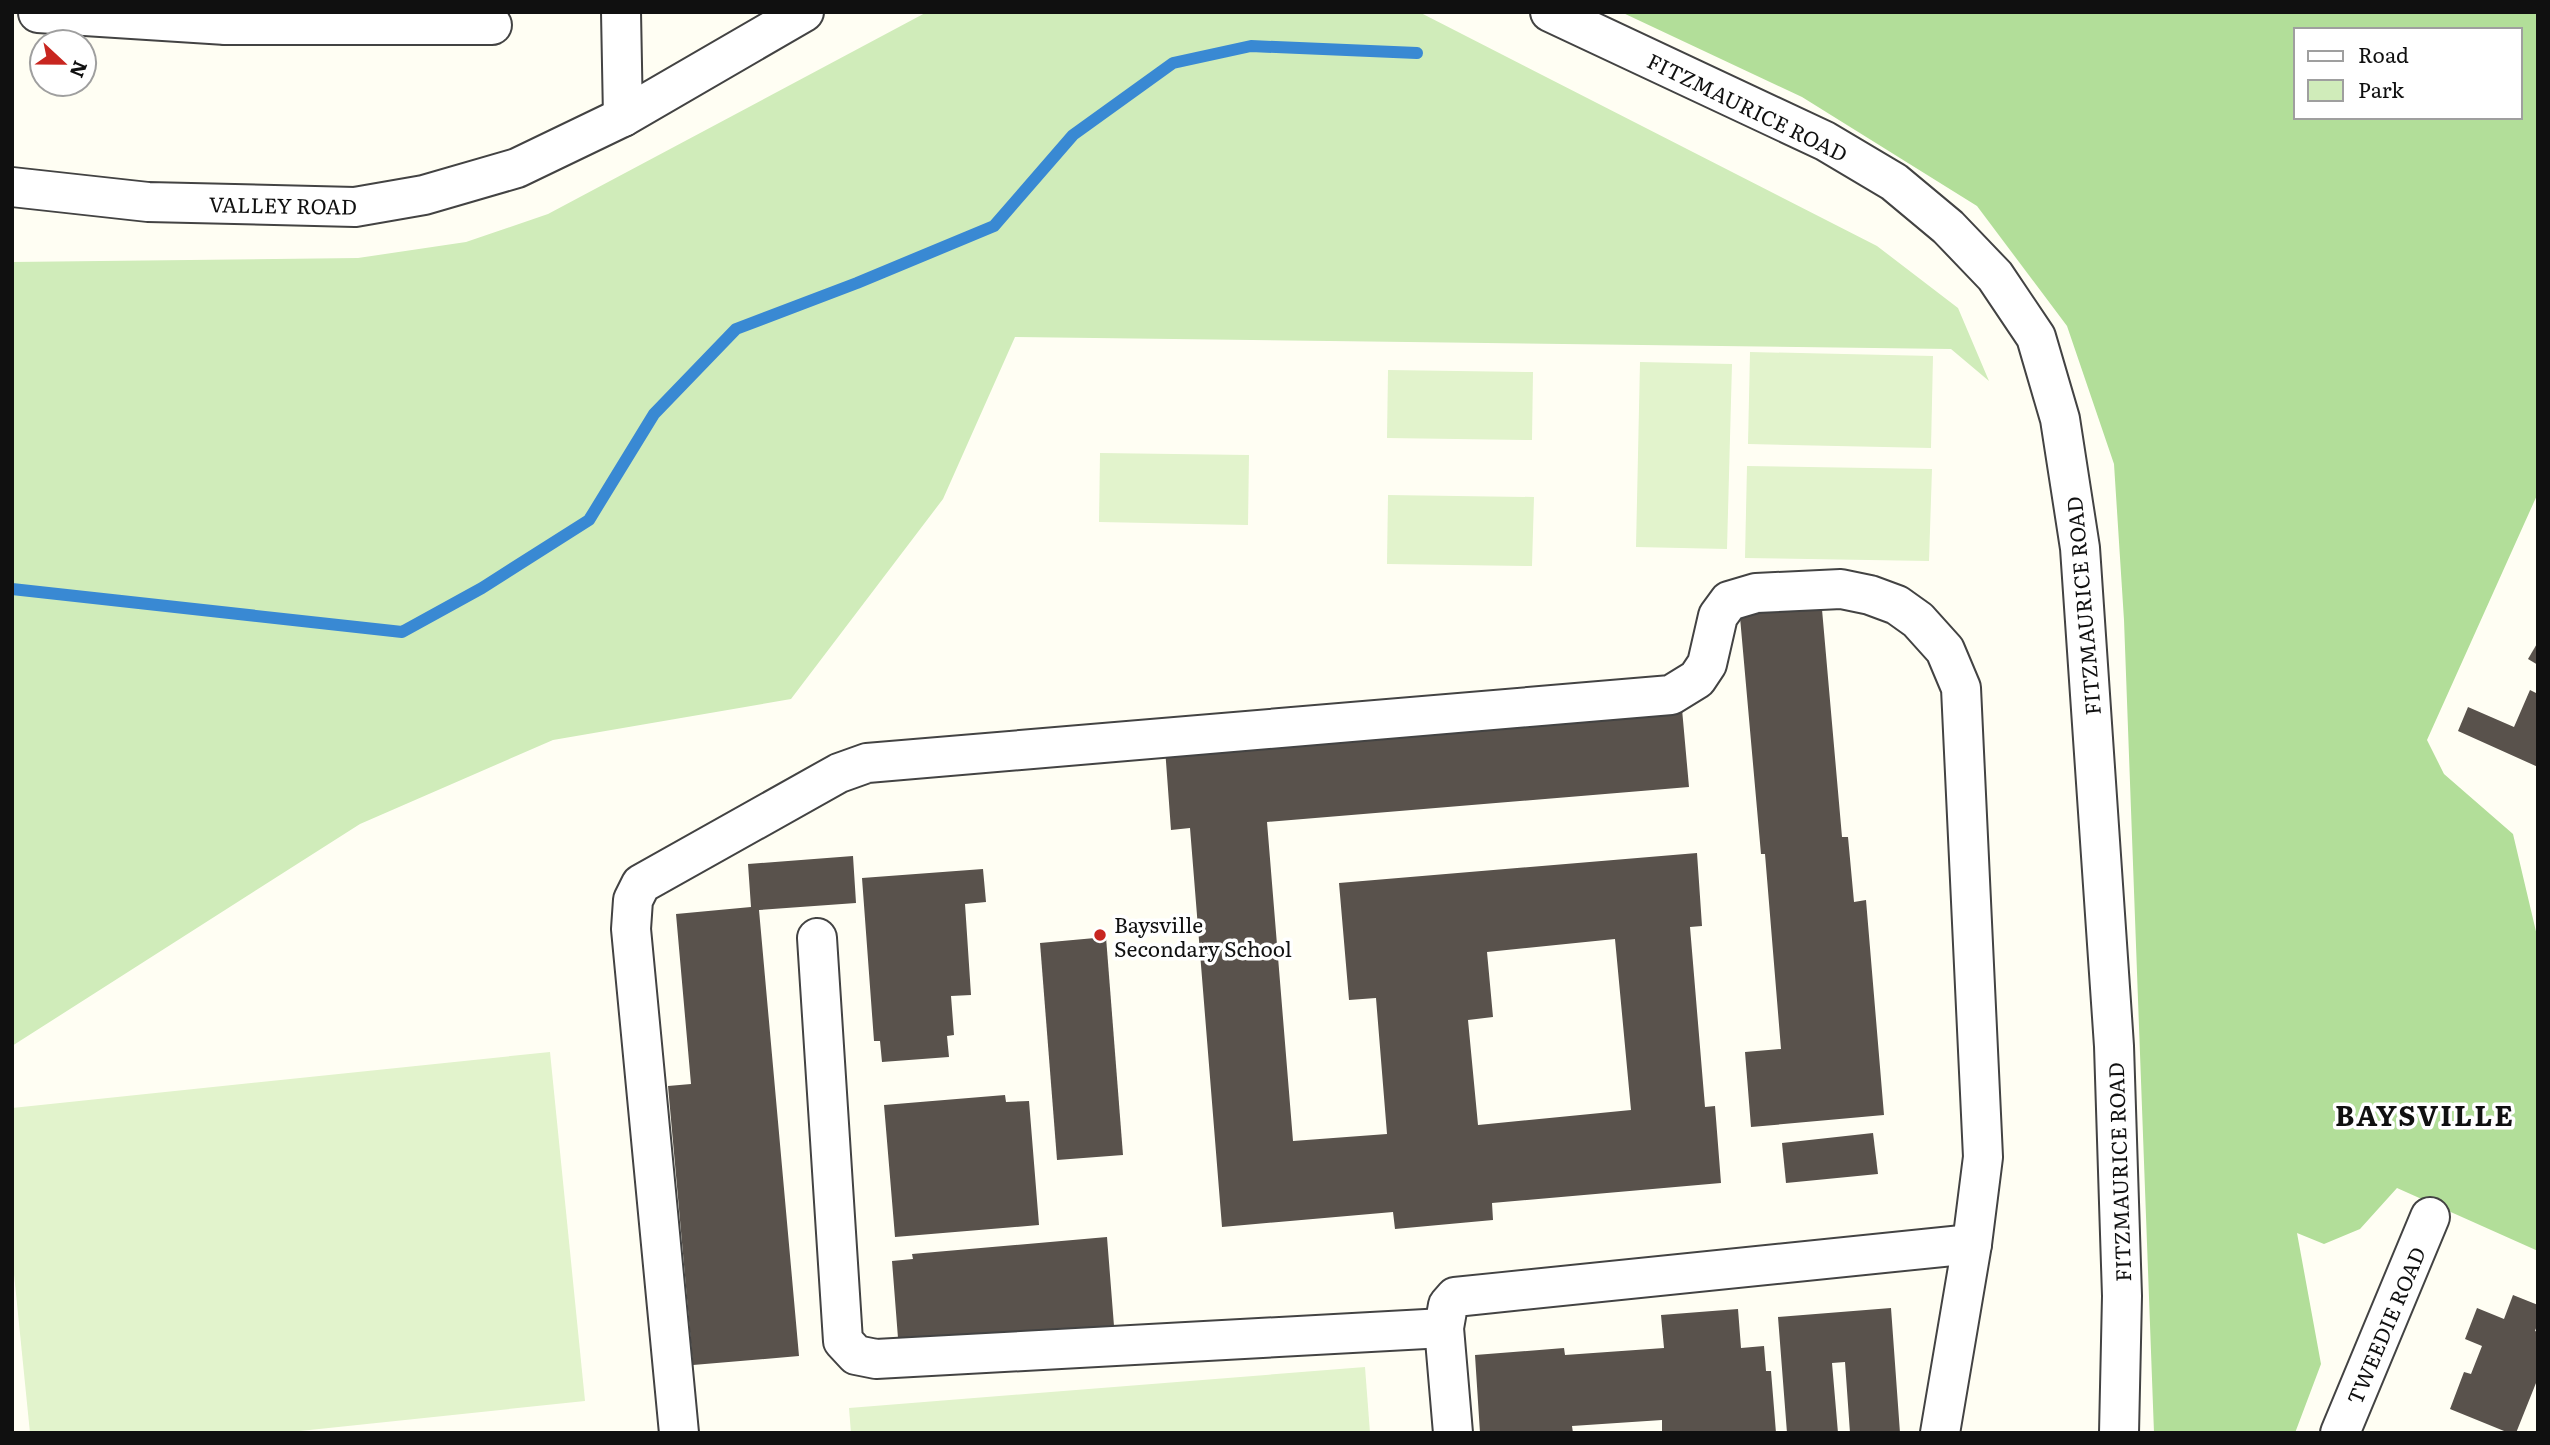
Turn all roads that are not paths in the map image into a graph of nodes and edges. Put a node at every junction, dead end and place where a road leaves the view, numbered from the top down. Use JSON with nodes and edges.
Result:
{"nodes":[{"id":1,"x":621,"y":12,"type":"edge"},
{"id":2,"x":804,"y":12,"type":"edge"},
{"id":3,"x":1550,"y":12,"type":"edge"},
{"id":4,"x":38,"y":13,"type":"edge"},
{"id":5,"x":226,"y":19,"type":"edge"},
{"id":6,"x":492,"y":25,"type":"dead end"},
{"id":7,"x":623,"y":117,"type":"junction"},
{"id":8,"x":12,"y":187,"type":"edge"},
{"id":9,"x":817,"y":938,"type":"dead end"},
{"id":10,"x":2430,"y":1217,"type":"dead end"},
{"id":11,"x":1972,"y":1244,"type":"junction"},
{"id":12,"x":1444,"y":1328,"type":"junction"},
{"id":13,"x":679,"y":1433,"type":"edge"},
{"id":14,"x":1453,"y":1433,"type":"edge"},
{"id":15,"x":1940,"y":1433,"type":"edge"},
{"id":16,"x":2119,"y":1433,"type":"edge"},
{"id":17,"x":2340,"y":1433,"type":"edge"}],
"edges":[{"from":1,"to":7,"type":"street"},
{"from":2,"to":7,"type":"street"},
{"from":3,"to":16,"type":"street","name":"FITZMAURICE ROAD"},
{"from":4,"to":5,"type":"street"},
{"from":5,"to":6,"type":"street"},
{"from":7,"to":8,"type":"street","name":"VALLEY ROAD"},
{"from":9,"to":12,"type":"street"},
{"from":10,"to":17,"type":"street","name":"TWEEDIE ROAD"},
{"from":11,"to":12,"type":"street"},
{"from":11,"to":13,"type":"street"},
{"from":11,"to":15,"type":"street"},
{"from":12,"to":14,"type":"street"}]}
